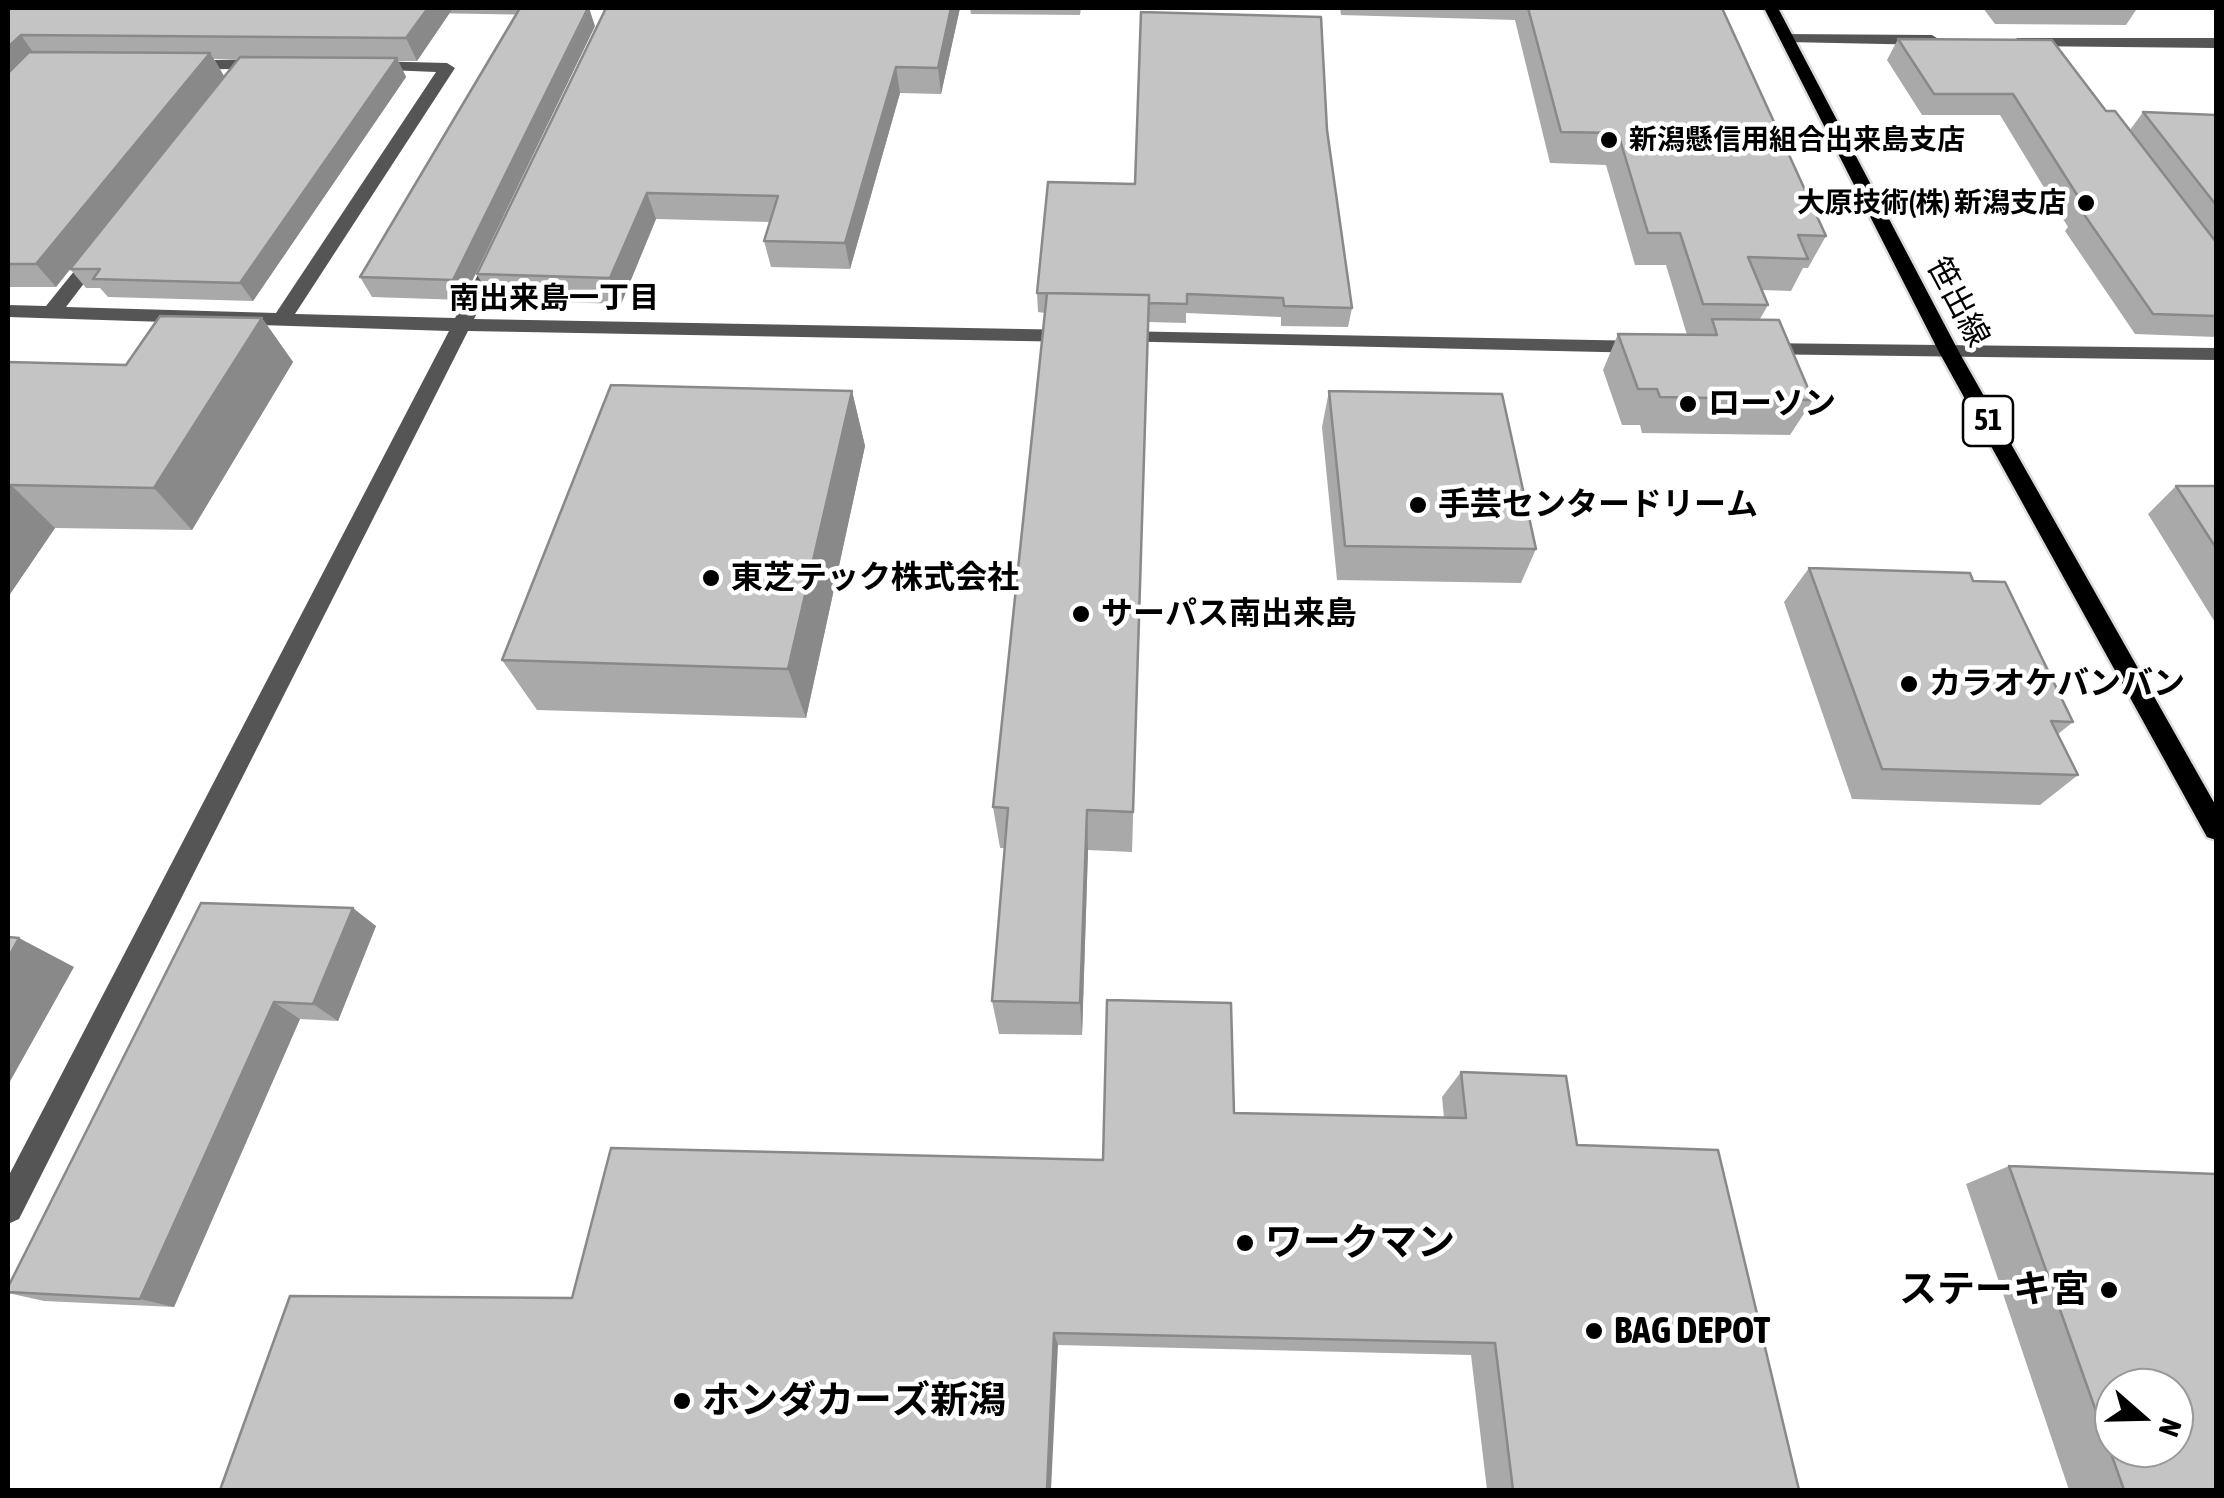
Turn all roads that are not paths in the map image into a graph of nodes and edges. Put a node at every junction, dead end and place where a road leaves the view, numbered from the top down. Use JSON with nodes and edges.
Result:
{"nodes":[{"id":1,"x":1771,"y":8,"type":"edge"},
{"id":2,"x":1787,"y":38,"type":"junction"},
{"id":3,"x":1945,"y":40,"type":"edge"},
{"id":4,"x":2004,"y":41,"type":"edge"},
{"id":5,"x":2216,"y":43,"type":"edge"},
{"id":6,"x":171,"y":65,"type":"edge"},
{"id":7,"x":283,"y":65,"type":"edge"},
{"id":8,"x":356,"y":66,"type":"edge"},
{"id":9,"x":114,"y":233,"type":"edge"},
{"id":10,"x":507,"y":237,"type":"edge"},
{"id":11,"x":8,"y":310,"type":"edge"},
{"id":12,"x":53,"y":310,"type":"junction"},
{"id":13,"x":281,"y":320,"type":"junction"},
{"id":14,"x":465,"y":325,"type":"junction"},
{"id":15,"x":1672,"y":347,"type":"edge"},
{"id":16,"x":1732,"y":348,"type":"edge"},
{"id":17,"x":1949,"y":352,"type":"junction"},
{"id":18,"x":2216,"y":354,"type":"edge"},
{"id":19,"x":2216,"y":828,"type":"edge"},
{"id":20,"x":8,"y":1208,"type":"edge"}],
"edges":[{"from":1,"to":2,"type":"main road","name":"笹出線","number":"51"},
{"from":2,"to":3,"type":"street"},
{"from":2,"to":17,"type":"main road","name":"笹出線","number":"51"},
{"from":4,"to":5,"type":"street"},
{"from":6,"to":7,"type":"street"},
{"from":8,"to":13,"type":"street"},
{"from":9,"to":12,"type":"street"},
{"from":10,"to":14,"type":"street"},
{"from":11,"to":12,"type":"street"},
{"from":12,"to":13,"type":"street"},
{"from":13,"to":14,"type":"street"},
{"from":14,"to":15,"type":"street"},
{"from":14,"to":20,"type":"street"},
{"from":16,"to":17,"type":"street"},
{"from":17,"to":18,"type":"street"},
{"from":17,"to":19,"type":"main road","name":"笹出線","number":"51"}]}
